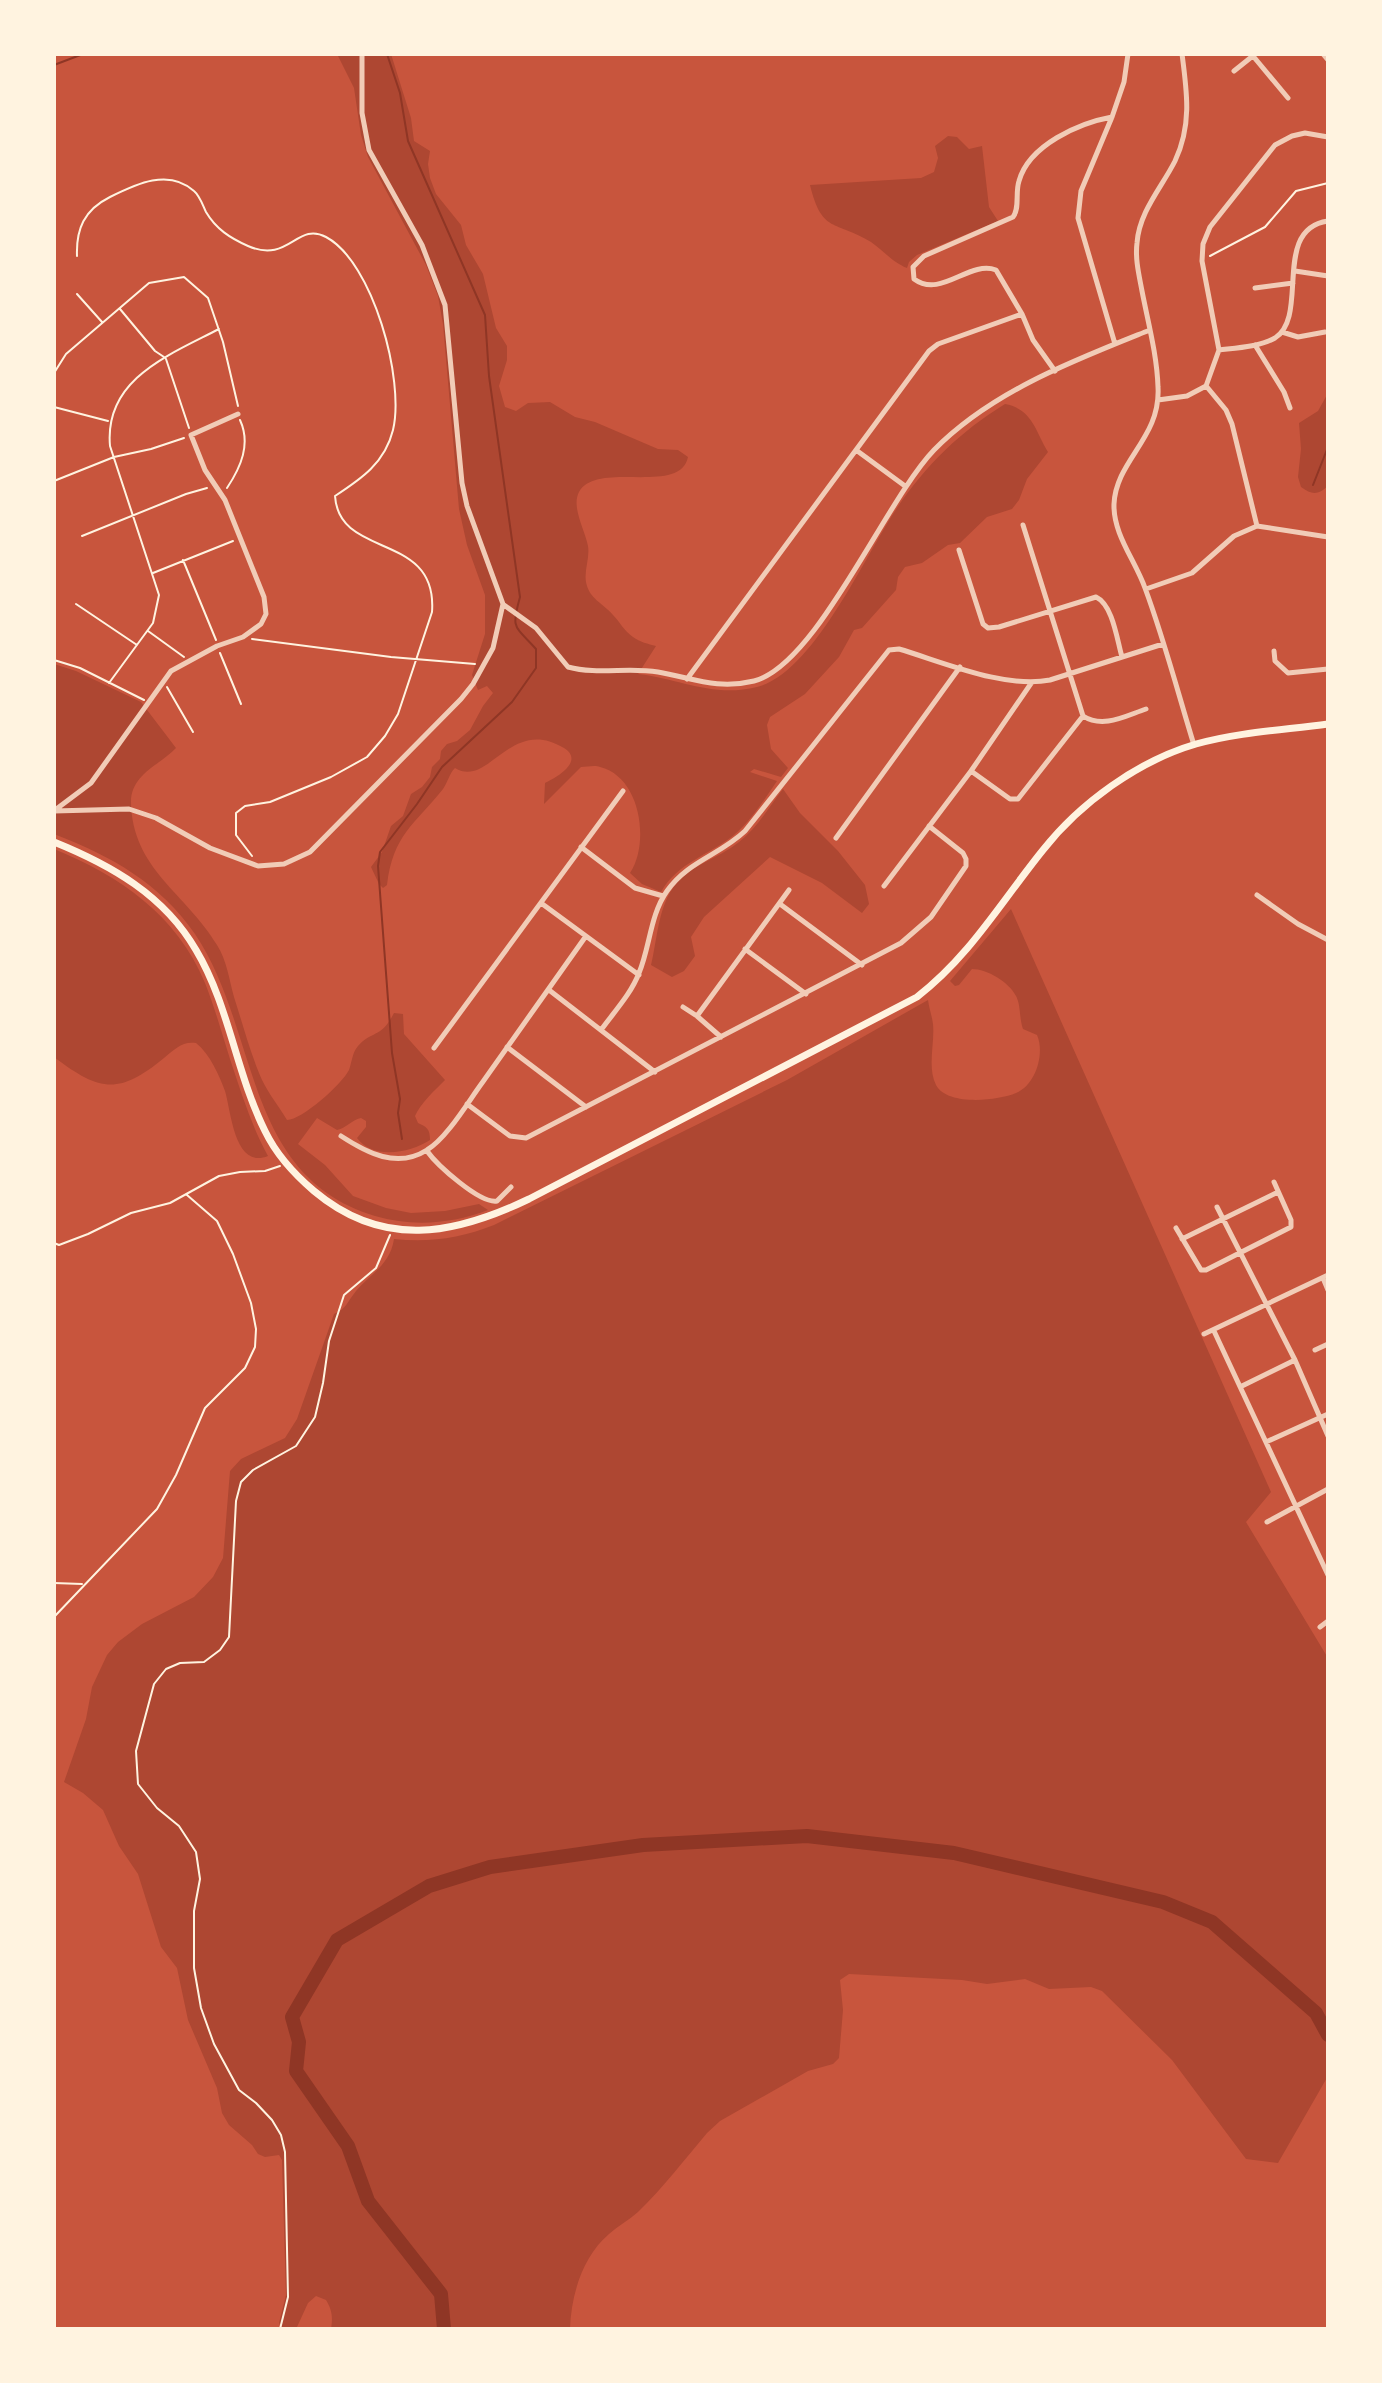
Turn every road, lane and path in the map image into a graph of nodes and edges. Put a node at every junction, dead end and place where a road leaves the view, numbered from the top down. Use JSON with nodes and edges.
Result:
{"nodes":[{"id":1,"x":362,"y":54,"type":"edge"},
{"id":2,"x":1128,"y":54,"type":"edge"},
{"id":3,"x":1182,"y":54,"type":"edge"},
{"id":4,"x":1323,"y":54,"type":"edge"},
{"id":5,"x":1254,"y":55,"type":"edge"},
{"id":6,"x":1328,"y":60,"type":"edge"},
{"id":7,"x":1234,"y":71,"type":"dead end"},
{"id":8,"x":1288,"y":98,"type":"dead end"},
{"id":9,"x":1112,"y":117,"type":"junction"},
{"id":10,"x":1328,"y":137,"type":"edge"},
{"id":11,"x":1328,"y":183,"type":"edge"},
{"id":12,"x":1328,"y":221,"type":"edge"},
{"id":13,"x":77,"y":256,"type":"dead end"},
{"id":14,"x":1202,"y":261,"type":"junction"},
{"id":15,"x":1295,"y":271,"type":"junction"},
{"id":16,"x":1328,"y":276,"type":"edge"},
{"id":17,"x":1293,"y":283,"type":"junction"},
{"id":18,"x":1255,"y":288,"type":"dead end"},
{"id":19,"x":77,"y":294,"type":"dead end"},
{"id":20,"x":120,"y":308,"type":"junction"},
{"id":21,"x":1022,"y":314,"type":"junction"},
{"id":22,"x":103,"y":323,"type":"junction"},
{"id":23,"x":219,"y":329,"type":"junction"},
{"id":24,"x":1150,"y":330,"type":"junction"},
{"id":25,"x":1282,"y":332,"type":"junction"},
{"id":26,"x":1325,"y":332,"type":"dead end"},
{"id":27,"x":1115,"y":344,"type":"junction"},
{"id":28,"x":1255,"y":345,"type":"junction"},
{"id":29,"x":1219,"y":350,"type":"junction"},
{"id":30,"x":165,"y":358,"type":"junction"},
{"id":31,"x":1055,"y":371,"type":"junction"},
{"id":32,"x":54,"y":373,"type":"edge"},
{"id":33,"x":1206,"y":386,"type":"junction"},
{"id":34,"x":1158,"y":400,"type":"junction"},
{"id":35,"x":54,"y":407,"type":"edge"},
{"id":36,"x":1290,"y":408,"type":"dead end"},
{"id":37,"x":238,"y":414,"type":"junction"},
{"id":38,"x":110,"y":421,"type":"junction"},
{"id":39,"x":191,"y":435,"type":"junction"},
{"id":40,"x":856,"y":450,"type":"junction"},
{"id":41,"x":114,"y":457,"type":"junction"},
{"id":42,"x":54,"y":481,"type":"edge"},
{"id":43,"x":216,"y":485,"type":"junction"},
{"id":44,"x":905,"y":486,"type":"junction"},
{"id":45,"x":222,"y":494,"type":"junction"},
{"id":46,"x":133,"y":515,"type":"junction"},
{"id":47,"x":1023,"y":525,"type":"dead end"},
{"id":48,"x":1257,"y":526,"type":"junction"},
{"id":49,"x":82,"y":536,"type":"dead end"},
{"id":50,"x":1328,"y":537,"type":"edge"},
{"id":51,"x":241,"y":538,"type":"junction"},
{"id":52,"x":959,"y":550,"type":"dead end"},
{"id":53,"x":183,"y":560,"type":"junction"},
{"id":54,"x":152,"y":574,"type":"junction"},
{"id":55,"x":1146,"y":589,"type":"junction"},
{"id":56,"x":76,"y":604,"type":"dead end"},
{"id":57,"x":503,"y":604,"type":"junction"},
{"id":58,"x":1050,"y":611,"type":"junction"},
{"id":59,"x":148,"y":631,"type":"junction"},
{"id":60,"x":243,"y":637,"type":"junction"},
{"id":61,"x":1163,"y":644,"type":"junction"},
{"id":62,"x":138,"y":646,"type":"junction"},
{"id":63,"x":217,"y":646,"type":"junction"},
{"id":64,"x":1274,"y":651,"type":"dead end"},
{"id":65,"x":1122,"y":657,"type":"junction"},
{"id":66,"x":418,"y":659,"type":"junction"},
{"id":67,"x":54,"y":660,"type":"edge"},
{"id":68,"x":188,"y":660,"type":"junction"},
{"id":69,"x":485,"y":665,"type":"junction"},
{"id":70,"x":960,"y":667,"type":"junction"},
{"id":71,"x":1328,"y":669,"type":"edge"},
{"id":72,"x":1070,"y":674,"type":"junction"},
{"id":73,"x":687,"y":679,"type":"junction"},
{"id":74,"x":161,"y":680,"type":"junction"},
{"id":75,"x":1032,"y":682,"type":"junction"},
{"id":76,"x":109,"y":683,"type":"junction"},
{"id":77,"x":147,"y":702,"type":"junction"},
{"id":78,"x":241,"y":704,"type":"dead end"},
{"id":79,"x":1146,"y":709,"type":"dead end"},
{"id":80,"x":1083,"y":716,"type":"junction"},
{"id":81,"x":1328,"y":724,"type":"edge"},
{"id":82,"x":193,"y":732,"type":"dead end"},
{"id":83,"x":1194,"y":745,"type":"junction"},
{"id":84,"x":971,"y":771,"type":"junction"},
{"id":85,"x":623,"y":791,"type":"dead end"},
{"id":86,"x":929,"y":826,"type":"junction"},
{"id":87,"x":836,"y":838,"type":"dead end"},
{"id":88,"x":54,"y":842,"type":"edge"},
{"id":89,"x":581,"y":847,"type":"junction"},
{"id":90,"x":258,"y":866,"type":"junction"},
{"id":91,"x":884,"y":886,"type":"dead end"},
{"id":92,"x":789,"y":890,"type":"dead end"},
{"id":93,"x":1257,"y":895,"type":"dead end"},
{"id":94,"x":663,"y":896,"type":"junction"},
{"id":95,"x":541,"y":903,"type":"junction"},
{"id":96,"x":780,"y":904,"type":"junction"},
{"id":97,"x":586,"y":936,"type":"junction"},
{"id":98,"x":1328,"y":940,"type":"edge"},
{"id":99,"x":745,"y":949,"type":"junction"},
{"id":100,"x":862,"y":965,"type":"junction"},
{"id":101,"x":639,"y":975,"type":"junction"},
{"id":102,"x":549,"y":990,"type":"junction"},
{"id":103,"x":806,"y":994,"type":"junction"},
{"id":104,"x":683,"y":1007,"type":"dead end"},
{"id":105,"x":697,"y":1016,"type":"junction"},
{"id":106,"x":601,"y":1030,"type":"junction"},
{"id":107,"x":721,"y":1037,"type":"junction"},
{"id":108,"x":507,"y":1047,"type":"junction"},
{"id":109,"x":434,"y":1048,"type":"dead end"},
{"id":110,"x":655,"y":1072,"type":"junction"},
{"id":111,"x":467,"y":1104,"type":"junction"},
{"id":112,"x":586,"y":1107,"type":"junction"},
{"id":113,"x":341,"y":1136,"type":"dead end"},
{"id":114,"x":427,"y":1151,"type":"junction"},
{"id":115,"x":286,"y":1163,"type":"junction"},
{"id":116,"x":1274,"y":1182,"type":"dead end"},
{"id":117,"x":511,"y":1187,"type":"dead end"},
{"id":118,"x":1278,"y":1192,"type":"junction"},
{"id":119,"x":187,"y":1195,"type":"junction"},
{"id":120,"x":1217,"y":1207,"type":"dead end"},
{"id":121,"x":1224,"y":1218,"type":"junction"},
{"id":122,"x":1176,"y":1228,"type":"dead end"},
{"id":123,"x":391,"y":1230,"type":"junction"},
{"id":124,"x":1182,"y":1239,"type":"junction"},
{"id":125,"x":54,"y":1243,"type":"edge"},
{"id":126,"x":1242,"y":1253,"type":"junction"},
{"id":127,"x":1325,"y":1277,"type":"edge"},
{"id":128,"x":1328,"y":1290,"type":"edge"},
{"id":129,"x":1268,"y":1305,"type":"junction"},
{"id":130,"x":1214,"y":1331,"type":"junction"},
{"id":131,"x":1204,"y":1334,"type":"dead end"},
{"id":132,"x":1328,"y":1344,"type":"edge"},
{"id":133,"x":1315,"y":1350,"type":"dead end"},
{"id":134,"x":1295,"y":1360,"type":"junction"},
{"id":135,"x":1242,"y":1386,"type":"junction"},
{"id":136,"x":1328,"y":1414,"type":"edge"},
{"id":137,"x":1320,"y":1418,"type":"junction"},
{"id":138,"x":1328,"y":1436,"type":"edge"},
{"id":139,"x":1266,"y":1442,"type":"junction"},
{"id":140,"x":1328,"y":1489,"type":"edge"},
{"id":141,"x":1294,"y":1506,"type":"junction"},
{"id":142,"x":1267,"y":1522,"type":"dead end"},
{"id":143,"x":1328,"y":1575,"type":"edge"},
{"id":144,"x":54,"y":1583,"type":"edge"},
{"id":145,"x":83,"y":1584,"type":"junction"},
{"id":146,"x":54,"y":1617,"type":"edge"},
{"id":147,"x":1328,"y":1621,"type":"edge"},
{"id":148,"x":1320,"y":1627,"type":"dead end"},
{"id":149,"x":280,"y":2329,"type":"edge"}],
"edges":[{"from":1,"to":57,"type":"street"},
{"from":2,"to":9,"type":"street"},
{"from":3,"to":24,"type":"street"},
{"from":4,"to":6,"type":"street"},
{"from":5,"to":7,"type":"street"},
{"from":5,"to":8,"type":"street"},
{"from":9,"to":21,"type":"street"},
{"from":9,"to":27,"type":"street"},
{"from":10,"to":14,"type":"street"},
{"from":11,"to":14,"type":"path"},
{"from":12,"to":15,"type":"street"},
{"from":13,"to":66,"type":"path"},
{"from":14,"to":29,"type":"street"},
{"from":15,"to":16,"type":"street"},
{"from":15,"to":17,"type":"street"},
{"from":17,"to":18,"type":"street"},
{"from":17,"to":25,"type":"street"},
{"from":19,"to":22,"type":"path"},
{"from":20,"to":22,"type":"path"},
{"from":20,"to":23,"type":"path"},
{"from":20,"to":30,"type":"path"},
{"from":21,"to":31,"type":"street"},
{"from":21,"to":40,"type":"street"},
{"from":22,"to":32,"type":"path"},
{"from":23,"to":30,"type":"path"},
{"from":23,"to":37,"type":"path"},
{"from":24,"to":27,"type":"street"},
{"from":24,"to":34,"type":"street"},
{"from":25,"to":26,"type":"street"},
{"from":25,"to":28,"type":"street"},
{"from":27,"to":31,"type":"street"},
{"from":28,"to":29,"type":"street"},
{"from":28,"to":36,"type":"street"},
{"from":29,"to":33,"type":"street"},
{"from":30,"to":38,"type":"path"},
{"from":30,"to":39,"type":"path"},
{"from":31,"to":44,"type":"street"},
{"from":33,"to":34,"type":"street"},
{"from":33,"to":48,"type":"street"},
{"from":34,"to":55,"type":"street"},
{"from":35,"to":38,"type":"path"},
{"from":37,"to":39,"type":"street"},
{"from":37,"to":45,"type":"path"},
{"from":38,"to":41,"type":"path"},
{"from":39,"to":41,"type":"path"},
{"from":39,"to":43,"type":"street"},
{"from":40,"to":44,"type":"street"},
{"from":40,"to":73,"type":"street"},
{"from":41,"to":42,"type":"path"},
{"from":41,"to":46,"type":"path"},
{"from":43,"to":45,"type":"street"},
{"from":43,"to":46,"type":"path"},
{"from":44,"to":73,"type":"street"},
{"from":45,"to":51,"type":"street"},
{"from":46,"to":49,"type":"path"},
{"from":46,"to":54,"type":"path"},
{"from":47,"to":58,"type":"street"},
{"from":48,"to":50,"type":"street"},
{"from":48,"to":55,"type":"street"},
{"from":51,"to":53,"type":"path"},
{"from":51,"to":60,"type":"street"},
{"from":52,"to":58,"type":"street"},
{"from":53,"to":54,"type":"path"},
{"from":53,"to":63,"type":"path"},
{"from":54,"to":59,"type":"path"},
{"from":55,"to":61,"type":"street"},
{"from":56,"to":62,"type":"path"},
{"from":57,"to":69,"type":"street"},
{"from":57,"to":73,"type":"street"},
{"from":58,"to":65,"type":"street"},
{"from":58,"to":72,"type":"street"},
{"from":59,"to":62,"type":"path"},
{"from":59,"to":68,"type":"path"},
{"from":60,"to":63,"type":"street"},
{"from":60,"to":66,"type":"path"},
{"from":61,"to":65,"type":"street"},
{"from":61,"to":83,"type":"street"},
{"from":62,"to":76,"type":"path"},
{"from":63,"to":68,"type":"street"},
{"from":63,"to":78,"type":"path"},
{"from":64,"to":71,"type":"street"},
{"from":65,"to":72,"type":"street"},
{"from":66,"to":69,"type":"path"},
{"from":66,"to":90,"type":"path"},
{"from":67,"to":76,"type":"path"},
{"from":68,"to":74,"type":"street"},
{"from":69,"to":90,"type":"street"},
{"from":70,"to":75,"type":"street"},
{"from":70,"to":87,"type":"street"},
{"from":70,"to":94,"type":"street"},
{"from":72,"to":75,"type":"street"},
{"from":72,"to":80,"type":"street"},
{"from":74,"to":77,"type":"street"},
{"from":74,"to":82,"type":"path"},
{"from":75,"to":84,"type":"street"},
{"from":76,"to":77,"type":"path"},
{"from":77,"to":90,"type":"street"},
{"from":79,"to":80,"type":"street"},
{"from":80,"to":84,"type":"street"},
{"from":81,"to":83,"type":"main road"},
{"from":83,"to":123,"type":"main road"},
{"from":84,"to":86,"type":"street"},
{"from":85,"to":89,"type":"street"},
{"from":86,"to":91,"type":"street"},
{"from":86,"to":100,"type":"street"},
{"from":88,"to":115,"type":"main road"},
{"from":89,"to":94,"type":"street"},
{"from":89,"to":95,"type":"street"},
{"from":92,"to":96,"type":"street"},
{"from":93,"to":98,"type":"street"},
{"from":94,"to":101,"type":"street"},
{"from":95,"to":97,"type":"street"},
{"from":95,"to":109,"type":"street"},
{"from":96,"to":99,"type":"street"},
{"from":96,"to":100,"type":"street"},
{"from":97,"to":101,"type":"street"},
{"from":97,"to":102,"type":"street"},
{"from":99,"to":103,"type":"street"},
{"from":99,"to":105,"type":"street"},
{"from":100,"to":103,"type":"street"},
{"from":101,"to":106,"type":"street"},
{"from":102,"to":106,"type":"street"},
{"from":102,"to":108,"type":"street"},
{"from":103,"to":107,"type":"street"},
{"from":104,"to":105,"type":"street"},
{"from":105,"to":107,"type":"street"},
{"from":106,"to":110,"type":"street"},
{"from":107,"to":110,"type":"street"},
{"from":108,"to":111,"type":"street"},
{"from":108,"to":112,"type":"street"},
{"from":110,"to":112,"type":"street"},
{"from":111,"to":112,"type":"street"},
{"from":111,"to":114,"type":"street"},
{"from":113,"to":114,"type":"street"},
{"from":114,"to":117,"type":"street"},
{"from":115,"to":119,"type":"path"},
{"from":115,"to":123,"type":"main road"},
{"from":116,"to":118,"type":"street"},
{"from":118,"to":121,"type":"street"},
{"from":118,"to":126,"type":"street"},
{"from":119,"to":125,"type":"path"},
{"from":119,"to":145,"type":"path"},
{"from":120,"to":121,"type":"street"},
{"from":121,"to":124,"type":"street"},
{"from":121,"to":126,"type":"street"},
{"from":122,"to":124,"type":"street"},
{"from":123,"to":149,"type":"path"},
{"from":124,"to":126,"type":"street"},
{"from":126,"to":129,"type":"street"},
{"from":127,"to":128,"type":"street"},
{"from":127,"to":129,"type":"street"},
{"from":129,"to":130,"type":"street"},
{"from":129,"to":134,"type":"street"},
{"from":130,"to":131,"type":"street"},
{"from":130,"to":135,"type":"street"},
{"from":132,"to":133,"type":"street"},
{"from":134,"to":135,"type":"street"},
{"from":134,"to":137,"type":"street"},
{"from":135,"to":139,"type":"street"},
{"from":136,"to":137,"type":"street"},
{"from":137,"to":138,"type":"street"},
{"from":137,"to":139,"type":"street"},
{"from":139,"to":141,"type":"street"},
{"from":140,"to":141,"type":"street"},
{"from":141,"to":142,"type":"street"},
{"from":141,"to":143,"type":"street"},
{"from":144,"to":145,"type":"path"},
{"from":145,"to":146,"type":"path"},
{"from":147,"to":148,"type":"street"}]}
